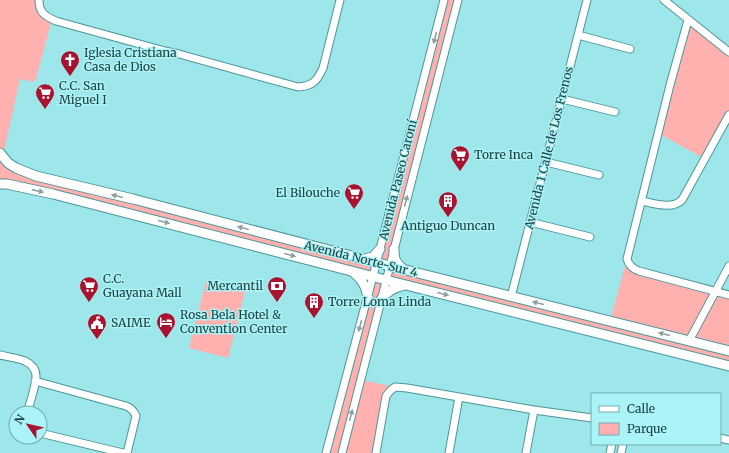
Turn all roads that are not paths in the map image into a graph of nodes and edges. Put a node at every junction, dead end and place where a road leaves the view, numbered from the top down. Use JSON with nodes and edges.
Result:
{"nodes":[{"id":1,"x":340,"y":0,"type":"edge"},
{"id":2,"x":444,"y":0,"type":"edge"},
{"id":3,"x":458,"y":0,"type":"edge"},
{"id":4,"x":587,"y":0,"type":"edge"},
{"id":5,"x":664,"y":0,"type":"edge"},
{"id":6,"x":39,"y":4,"type":"edge"},
{"id":7,"x":688,"y":20,"type":"junction"},
{"id":8,"x":578,"y":35,"type":"junction"},
{"id":9,"x":630,"y":49,"type":"dead end"},
{"id":10,"x":729,"y":52,"type":"edge"},
{"id":11,"x":562,"y":99,"type":"junction"},
{"id":12,"x":615,"y":112,"type":"dead end"},
{"id":13,"x":729,"y":115,"type":"edge"},
{"id":14,"x":0,"y":153,"type":"edge"},
{"id":15,"x":546,"y":162,"type":"junction"},
{"id":16,"x":599,"y":175,"type":"dead end"},
{"id":17,"x":0,"y":184,"type":"edge"},
{"id":18,"x":641,"y":201,"type":"junction"},
{"id":19,"x":530,"y":222,"type":"junction"},
{"id":20,"x":590,"y":237,"type":"dead end"},
{"id":21,"x":380,"y":249,"type":"junction"},
{"id":22,"x":394,"y":249,"type":"junction"},
{"id":23,"x":363,"y":259,"type":"junction"},
{"id":24,"x":377,"y":263,"type":"junction"},
{"id":25,"x":390,"y":266,"type":"junction"},
{"id":26,"x":729,"y":266,"type":"edge"},
{"id":27,"x":350,"y":270,"type":"junction"},
{"id":28,"x":404,"y":270,"type":"junction"},
{"id":29,"x":373,"y":276,"type":"junction"},
{"id":30,"x":386,"y":280,"type":"junction"},
{"id":31,"x":407,"y":285,"type":"junction"},
{"id":32,"x":716,"y":291,"type":"junction"},
{"id":33,"x":729,"y":294,"type":"edge"},
{"id":34,"x":511,"y":296,"type":"junction"},
{"id":35,"x":368,"y":297,"type":"junction"},
{"id":36,"x":380,"y":301,"type":"junction"},
{"id":37,"x":689,"y":341,"type":"junction"},
{"id":38,"x":729,"y":351,"type":"edge"},
{"id":39,"x":0,"y":355,"type":"edge"},
{"id":40,"x":729,"y":366,"type":"edge"},
{"id":41,"x":35,"y":382,"type":"junction"},
{"id":42,"x":459,"y":397,"type":"junction"},
{"id":43,"x":29,"y":405,"type":"edge"},
{"id":44,"x":534,"y":410,"type":"junction"},
{"id":45,"x":591,"y":418,"type":"edge"},
{"id":46,"x":48,"y":435,"type":"edge"},
{"id":47,"x":123,"y":453,"type":"edge"},
{"id":48,"x":127,"y":453,"type":"edge"},
{"id":49,"x":326,"y":453,"type":"edge"},
{"id":50,"x":342,"y":453,"type":"edge"},
{"id":51,"x":376,"y":453,"type":"edge"},
{"id":52,"x":449,"y":453,"type":"edge"},
{"id":53,"x":526,"y":453,"type":"edge"}],
"edges":[{"from":1,"to":6,"type":"street"},
{"from":2,"to":21,"type":"street","name":"Avenida Paseo Caroní","one_way":true},
{"from":22,"to":3,"type":"street","name":"Avenida Paseo Caroní","one_way":true},
{"from":4,"to":8,"type":"street","name":"Avenida 1 Calle de Los Frenos"},
{"from":5,"to":7,"type":"street"},
{"from":7,"to":10,"type":"street"},
{"from":7,"to":18,"type":"street"},
{"from":8,"to":9,"type":"street"},
{"from":8,"to":11,"type":"street","name":"Avenida 1 Calle de Los Frenos"},
{"from":11,"to":12,"type":"street"},
{"from":11,"to":15,"type":"street","name":"Avenida 1 Calle de Los Frenos"},
{"from":13,"to":18,"type":"street"},
{"from":23,"to":14,"type":"main road","name":"Avenida Norte-Sur 4","one_way":true},
{"from":15,"to":16,"type":"street"},
{"from":15,"to":19,"type":"street","name":"Avenida 1 Calle de Los Frenos"},
{"from":17,"to":27,"type":"main road","name":"Avenida Norte-Sur 4","one_way":true},
{"from":18,"to":32,"type":"street"},
{"from":19,"to":20,"type":"street"},
{"from":19,"to":34,"type":"street","name":"Avenida 1 Calle de Los Frenos"},
{"from":21,"to":23,"type":"main road"},
{"from":21,"to":24,"type":"street","name":"Avenida Paseo Caroní"},
{"from":22,"to":25,"type":"street","name":"Avenida Paseo Caroní"},
{"from":22,"to":28,"type":"main road"},
{"from":23,"to":24,"type":"main road","name":"Avenida Norte-Sur 4"},
{"from":24,"to":25,"type":"main road","name":"Avenida Norte-Sur 4"},
{"from":24,"to":29,"type":"street","name":"Avenida Paseo Caroní"},
{"from":25,"to":28,"type":"main road","name":"Avenida Norte-Sur 4"},
{"from":25,"to":30,"type":"street","name":"Avenida Paseo Caroní"},
{"from":26,"to":32,"type":"street"},
{"from":27,"to":29,"type":"main road","name":"Avenida Norte-Sur 4"},
{"from":27,"to":35,"type":"main road"},
{"from":28,"to":34,"type":"main road","name":"Avenida Norte-Sur 4"},
{"from":29,"to":30,"type":"main road","name":"Avenida Norte-Sur 4"},
{"from":29,"to":35,"type":"street","name":"Avenida Paseo Caroní"},
{"from":30,"to":31,"type":"main road","name":"Avenida Norte-Sur 4"},
{"from":30,"to":36,"type":"street","name":"Avenida Paseo Caroní"},
{"from":31,"to":36,"type":"main road"},
{"from":31,"to":40,"type":"main road","name":"Avenida Norte-Sur 4","one_way":true},
{"from":32,"to":33,"type":"street"},
{"from":32,"to":37,"type":"street"},
{"from":37,"to":34,"type":"main road","name":"Avenida Norte-Sur 4","one_way":true},
{"from":35,"to":49,"type":"street","name":"Avenida Paseo Caroní","one_way":true},
{"from":50,"to":36,"type":"street","name":"Avenida Paseo Caroní","one_way":true},
{"from":37,"to":38,"type":"main road","name":"Avenida Norte-Sur 4"},
{"from":39,"to":41,"type":"street"},
{"from":41,"to":43,"type":"street"},
{"from":41,"to":48,"type":"street"},
{"from":42,"to":44,"type":"street"},
{"from":42,"to":51,"type":"street"},
{"from":42,"to":52,"type":"street"},
{"from":44,"to":45,"type":"street"},
{"from":44,"to":53,"type":"street"},
{"from":46,"to":47,"type":"street"}]}
